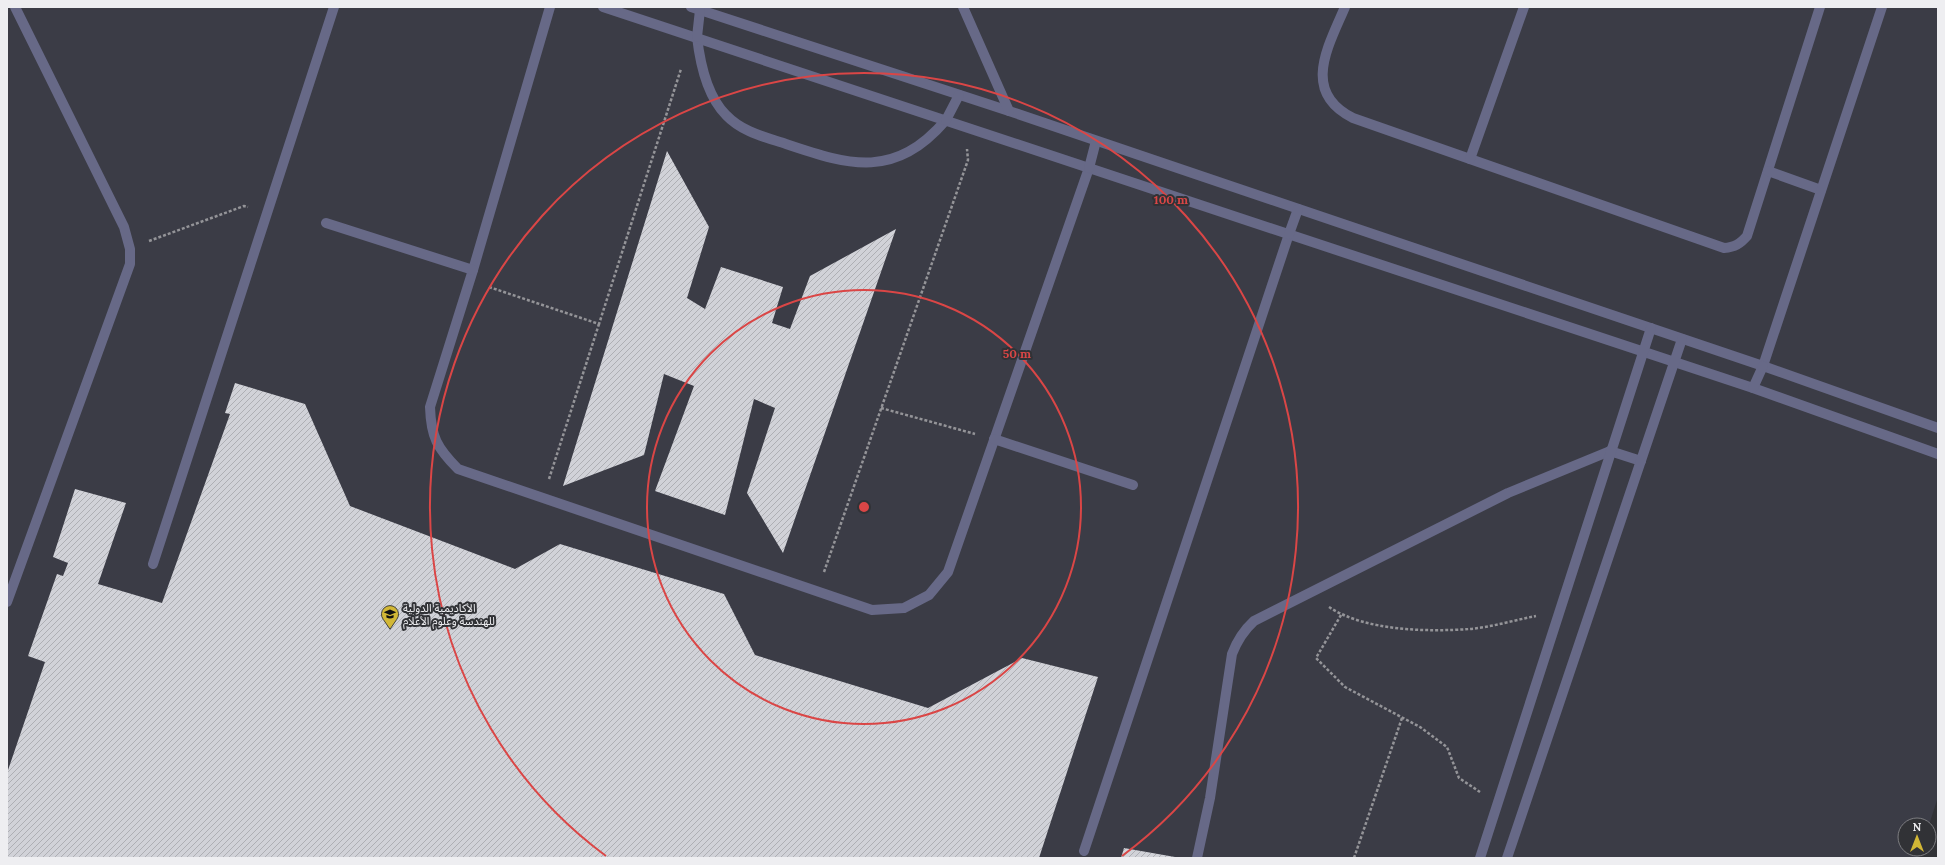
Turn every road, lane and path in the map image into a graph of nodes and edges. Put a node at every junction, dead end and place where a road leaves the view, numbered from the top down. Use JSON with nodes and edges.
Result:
{"nodes":[{"id":1,"x":15,"y":7,"type":"edge"},
{"id":2,"x":334,"y":7,"type":"edge"},
{"id":3,"x":550,"y":7,"type":"edge"},
{"id":4,"x":603,"y":7,"type":"edge"},
{"id":5,"x":963,"y":7,"type":"edge"},
{"id":6,"x":1345,"y":7,"type":"edge"},
{"id":7,"x":1524,"y":7,"type":"edge"},
{"id":8,"x":1820,"y":7,"type":"edge"},
{"id":9,"x":1882,"y":7,"type":"edge"},
{"id":10,"x":696,"y":8,"type":"edge"},
{"id":11,"x":697,"y":37,"type":"junction"},
{"id":12,"x":699,"y":54,"type":"junction"},
{"id":13,"x":959,"y":95,"type":"junction"},
{"id":14,"x":1010,"y":111,"type":"junction"},
{"id":15,"x":946,"y":120,"type":"junction"},
{"id":16,"x":965,"y":126,"type":"junction"},
{"id":17,"x":1096,"y":141,"type":"junction"},
{"id":18,"x":1470,"y":160,"type":"junction"},
{"id":19,"x":1089,"y":168,"type":"junction"},
{"id":20,"x":1768,"y":171,"type":"junction"},
{"id":21,"x":1821,"y":190,"type":"junction"},
{"id":22,"x":1298,"y":209,"type":"junction"},
{"id":23,"x":267,"y":214,"type":"junction"},
{"id":24,"x":326,"y":223,"type":"dead end"},
{"id":25,"x":1289,"y":234,"type":"junction"},
{"id":26,"x":130,"y":249,"type":"junction"},
{"id":27,"x":473,"y":270,"type":"junction"},
{"id":28,"x":470,"y":280,"type":"junction"},
{"id":29,"x":599,"y":324,"type":"junction"},
{"id":30,"x":1652,"y":328,"type":"junction"},
{"id":31,"x":1682,"y":339,"type":"junction"},
{"id":32,"x":1644,"y":352,"type":"junction"},
{"id":33,"x":1674,"y":362,"type":"junction"},
{"id":34,"x":1763,"y":366,"type":"junction"},
{"id":35,"x":1753,"y":388,"type":"junction"},
{"id":36,"x":881,"y":408,"type":"junction"},
{"id":37,"x":1938,"y":428,"type":"edge"},
{"id":38,"x":994,"y":439,"type":"junction"},
{"id":39,"x":1610,"y":451,"type":"junction"},
{"id":40,"x":1938,"y":454,"type":"edge"},
{"id":41,"x":1641,"y":461,"type":"junction"},
{"id":42,"x":1133,"y":485,"type":"dead end"},
{"id":43,"x":544,"y":498,"type":"junction"},
{"id":44,"x":153,"y":564,"type":"dead end"},
{"id":45,"x":817,"y":591,"type":"junction"},
{"id":46,"x":1308,"y":593,"type":"junction"},
{"id":47,"x":7,"y":602,"type":"edge"},
{"id":48,"x":1559,"y":611,"type":"junction"},
{"id":49,"x":1341,"y":615,"type":"junction"},
{"id":50,"x":1402,"y":718,"type":"junction"},
{"id":51,"x":1497,"y":804,"type":"junction"},
{"id":52,"x":1084,"y":850,"type":"dead end"},
{"id":53,"x":1196,"y":858,"type":"edge"},
{"id":54,"x":1354,"y":858,"type":"edge"},
{"id":55,"x":1480,"y":858,"type":"edge"},
{"id":56,"x":1507,"y":858,"type":"edge"}],
"edges":[{"from":1,"to":26,"type":"street"},
{"from":2,"to":23,"type":"street"},
{"from":3,"to":27,"type":"street"},
{"from":4,"to":11,"type":"street"},
{"from":5,"to":14,"type":"street"},
{"from":6,"to":18,"type":"street"},
{"from":7,"to":18,"type":"street"},
{"from":8,"to":20,"type":"street"},
{"from":9,"to":21,"type":"street"},
{"from":10,"to":11,"type":"street"},
{"from":10,"to":13,"type":"street"},
{"from":11,"to":12,"type":"street"},
{"from":11,"to":15,"type":"street"},
{"from":12,"to":15,"type":"street"},
{"from":12,"to":29,"type":"path"},
{"from":13,"to":14,"type":"street"},
{"from":13,"to":15,"type":"street"},
{"from":14,"to":17,"type":"street"},
{"from":15,"to":16,"type":"street"},
{"from":16,"to":19,"type":"street"},
{"from":16,"to":36,"type":"path"},
{"from":17,"to":19,"type":"street"},
{"from":17,"to":22,"type":"street"},
{"from":18,"to":20,"type":"street"},
{"from":19,"to":25,"type":"street"},
{"from":19,"to":38,"type":"street"},
{"from":20,"to":21,"type":"street"},
{"from":21,"to":34,"type":"street"},
{"from":22,"to":25,"type":"street"},
{"from":22,"to":30,"type":"street"},
{"from":23,"to":26,"type":"path"},
{"from":23,"to":44,"type":"street"},
{"from":24,"to":27,"type":"street"},
{"from":25,"to":32,"type":"street"},
{"from":25,"to":52,"type":"street"},
{"from":26,"to":47,"type":"street"},
{"from":27,"to":28,"type":"street"},
{"from":28,"to":29,"type":"path"},
{"from":28,"to":43,"type":"street"},
{"from":29,"to":43,"type":"path"},
{"from":30,"to":31,"type":"street"},
{"from":30,"to":32,"type":"street"},
{"from":31,"to":33,"type":"street"},
{"from":31,"to":34,"type":"street"},
{"from":32,"to":33,"type":"street"},
{"from":32,"to":39,"type":"street"},
{"from":33,"to":35,"type":"street"},
{"from":33,"to":41,"type":"street"},
{"from":34,"to":35,"type":"street"},
{"from":34,"to":37,"type":"street"},
{"from":35,"to":40,"type":"street"},
{"from":36,"to":38,"type":"path"},
{"from":36,"to":45,"type":"path"},
{"from":38,"to":42,"type":"street"},
{"from":38,"to":45,"type":"street"},
{"from":39,"to":41,"type":"street"},
{"from":39,"to":46,"type":"street"},
{"from":39,"to":48,"type":"street"},
{"from":41,"to":56,"type":"street"},
{"from":43,"to":45,"type":"street"},
{"from":46,"to":49,"type":"path"},
{"from":46,"to":53,"type":"street"},
{"from":48,"to":49,"type":"path"},
{"from":48,"to":51,"type":"street"},
{"from":49,"to":50,"type":"path"},
{"from":50,"to":51,"type":"path"},
{"from":50,"to":54,"type":"path"},
{"from":51,"to":55,"type":"street"}]}
